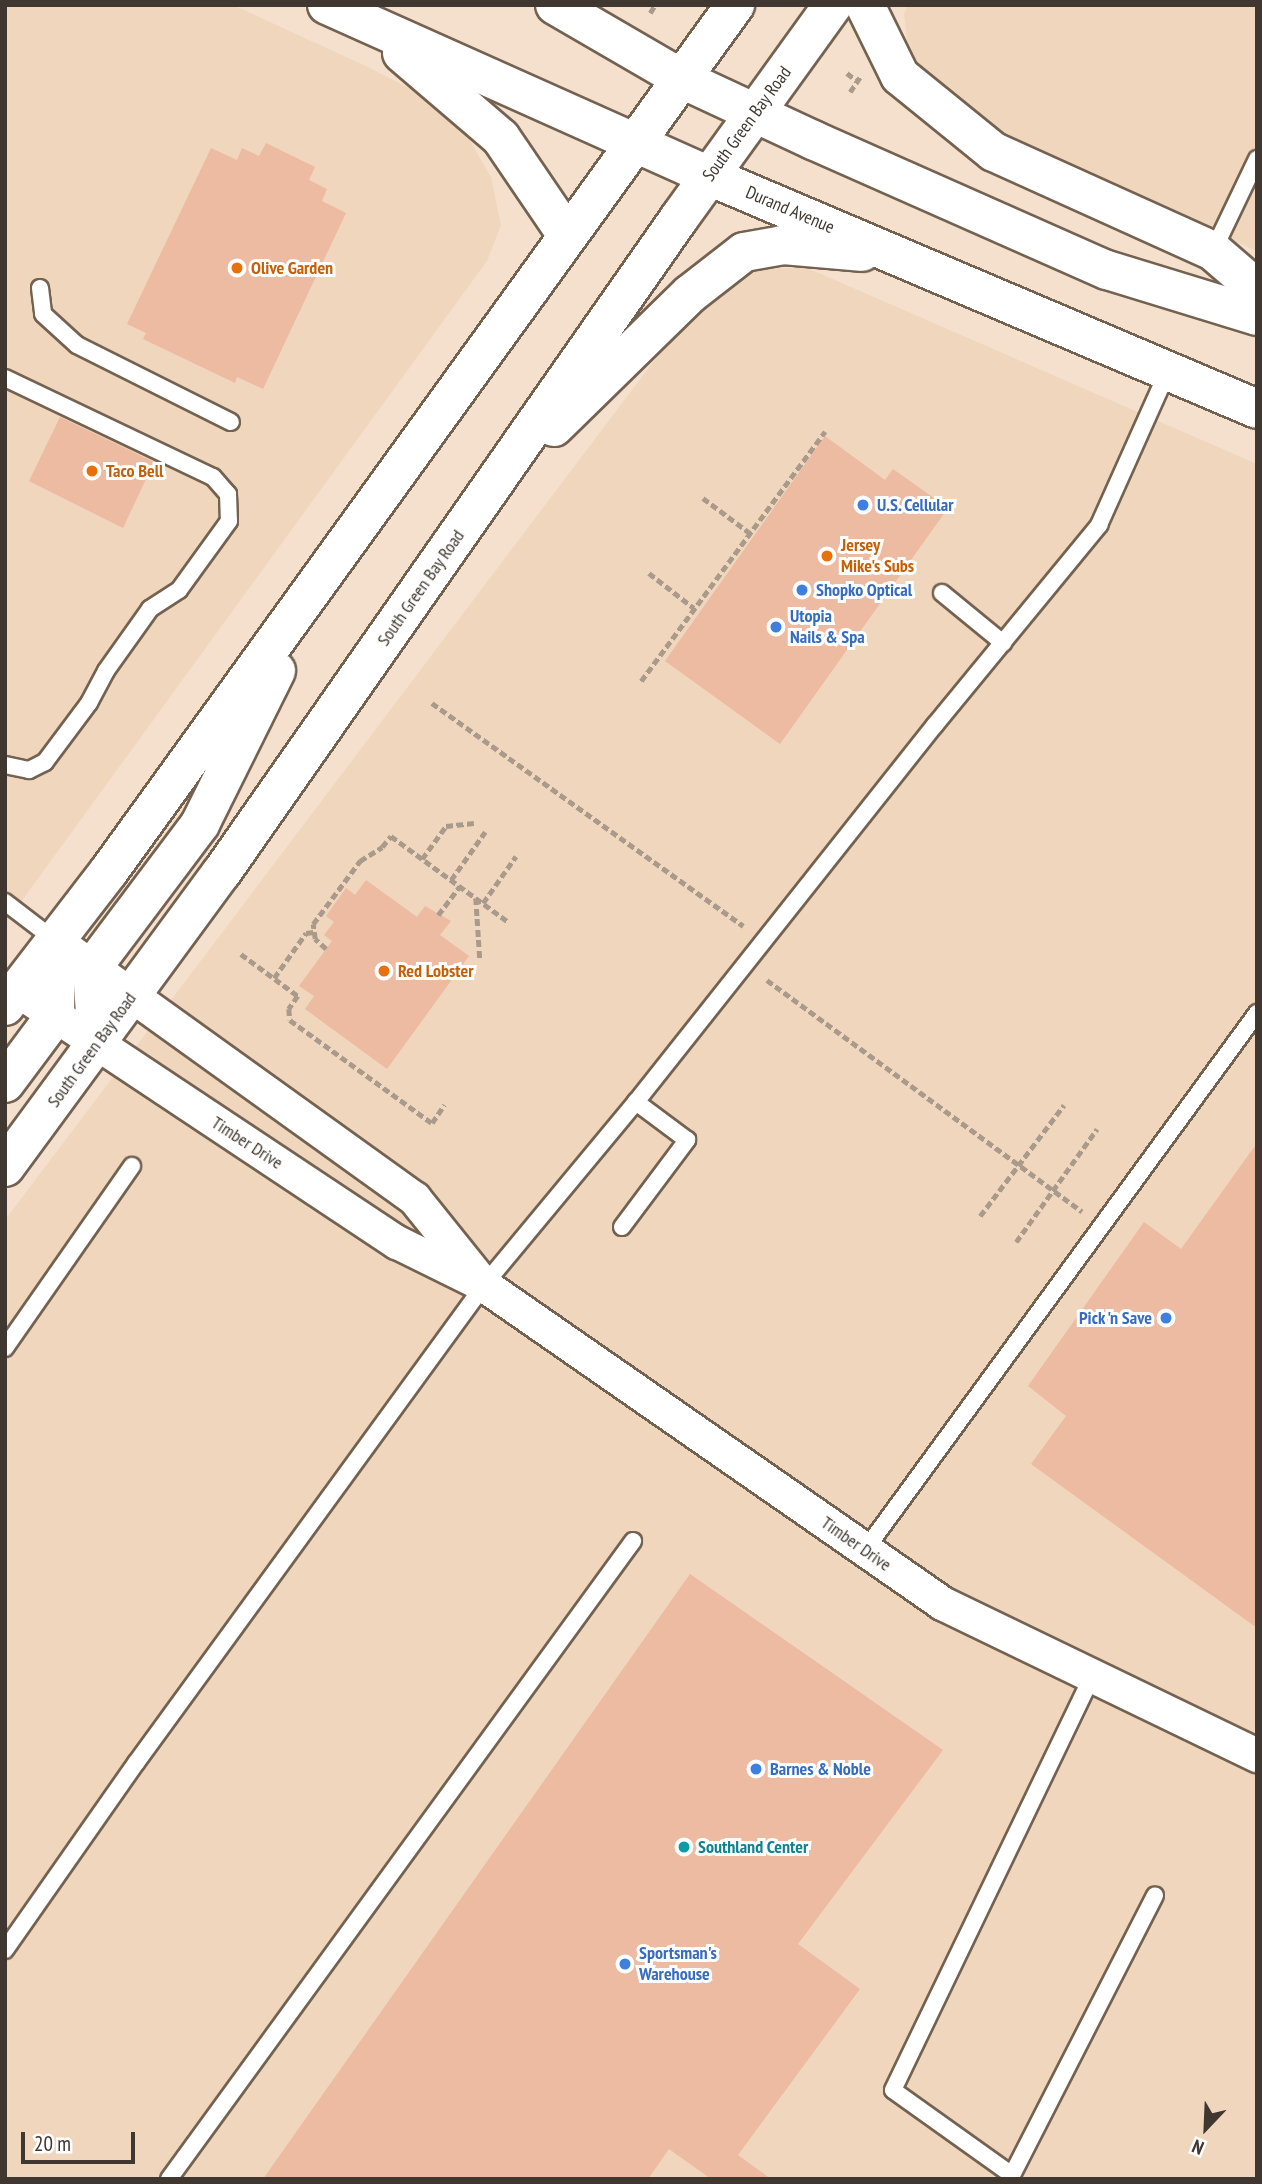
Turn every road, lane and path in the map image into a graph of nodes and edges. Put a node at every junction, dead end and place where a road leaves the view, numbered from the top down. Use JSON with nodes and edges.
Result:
{"nodes":[{"id":1,"x":327,"y":5,"type":"edge"},
{"id":2,"x":555,"y":5,"type":"edge"},
{"id":3,"x":655,"y":5,"type":"edge"},
{"id":4,"x":735,"y":5,"type":"edge"},
{"id":5,"x":833,"y":5,"type":"edge"},
{"id":6,"x":864,"y":5,"type":"edge"},
{"id":7,"x":650,"y":13,"type":"dead end"},
{"id":8,"x":362,"y":21,"type":"junction"},
{"id":9,"x":846,"y":72,"type":"dead end"},
{"id":10,"x":682,"y":79,"type":"junction"},
{"id":11,"x":856,"y":80,"type":"dead end"},
{"id":12,"x":754,"y":114,"type":"junction"},
{"id":13,"x":635,"y":142,"type":"junction"},
{"id":14,"x":1257,"y":159,"type":"edge"},
{"id":15,"x":709,"y":176,"type":"junction"},
{"id":16,"x":567,"y":234,"type":"junction"},
{"id":17,"x":1213,"y":251,"type":"junction"},
{"id":18,"x":893,"y":254,"type":"junction"},
{"id":19,"x":40,"y":288,"type":"dead end"},
{"id":20,"x":1257,"y":289,"type":"edge"},
{"id":21,"x":1257,"y":316,"type":"edge"},
{"id":22,"x":1168,"y":371,"type":"junction"},
{"id":23,"x":5,"y":378,"type":"edge"},
{"id":24,"x":1257,"y":409,"type":"edge"},
{"id":25,"x":231,"y":422,"type":"dead end"},
{"id":26,"x":825,"y":431,"type":"dead end"},
{"id":27,"x":488,"y":492,"type":"junction"},
{"id":28,"x":703,"y":498,"type":"dead end"},
{"id":29,"x":750,"y":533,"type":"junction"},
{"id":30,"x":328,"y":565,"type":"junction"},
{"id":31,"x":649,"y":573,"type":"dead end"},
{"id":32,"x":942,"y":593,"type":"dead end"},
{"id":33,"x":694,"y":608,"type":"junction"},
{"id":34,"x":1003,"y":643,"type":"junction"},
{"id":35,"x":641,"y":681,"type":"dead end"},
{"id":36,"x":432,"y":703,"type":"dead end"},
{"id":37,"x":5,"y":765,"type":"edge"},
{"id":38,"x":474,"y":823,"type":"dead end"},
{"id":39,"x":485,"y":832,"type":"dead end"},
{"id":40,"x":516,"y":856,"type":"dead end"},
{"id":41,"x":422,"y":859,"type":"junction"},
{"id":42,"x":451,"y":880,"type":"junction"},
{"id":43,"x":460,"y":886,"type":"junction"},
{"id":44,"x":476,"y":898,"type":"junction"},
{"id":45,"x":5,"y":902,"type":"edge"},
{"id":46,"x":482,"y":903,"type":"junction"},
{"id":47,"x":438,"y":915,"type":"dead end"},
{"id":48,"x":507,"y":921,"type":"dead end"},
{"id":49,"x":314,"y":932,"type":"junction"},
{"id":50,"x":56,"y":941,"type":"junction"},
{"id":51,"x":326,"y":949,"type":"dead end"},
{"id":52,"x":241,"y":954,"type":"dead end"},
{"id":53,"x":480,"y":960,"type":"dead end"},
{"id":54,"x":745,"y":964,"type":"junction"},
{"id":55,"x":92,"y":968,"type":"junction"},
{"id":56,"x":274,"y":978,"type":"junction"},
{"id":57,"x":9,"y":993,"type":"edge"},
{"id":58,"x":130,"y":997,"type":"junction"},
{"id":59,"x":1257,"y":1013,"type":"edge"},
{"id":60,"x":55,"y":1016,"type":"junction"},
{"id":61,"x":97,"y":1045,"type":"junction"},
{"id":62,"x":5,"y":1083,"type":"edge"},
{"id":63,"x":636,"y":1102,"type":"junction"},
{"id":64,"x":444,"y":1105,"type":"dead end"},
{"id":65,"x":1063,"y":1105,"type":"dead end"},
{"id":66,"x":1097,"y":1129,"type":"dead end"},
{"id":67,"x":1019,"y":1165,"type":"junction"},
{"id":68,"x":132,"y":1166,"type":"dead end"},
{"id":69,"x":5,"y":1167,"type":"edge"},
{"id":70,"x":1053,"y":1189,"type":"junction"},
{"id":71,"x":981,"y":1216,"type":"dead end"},
{"id":72,"x":1102,"y":1225,"type":"junction"},
{"id":73,"x":622,"y":1227,"type":"dead end"},
{"id":74,"x":1016,"y":1241,"type":"dead end"},
{"id":75,"x":484,"y":1285,"type":"junction"},
{"id":76,"x":5,"y":1349,"type":"edge"},
{"id":77,"x":633,"y":1541,"type":"dead end"},
{"id":78,"x":865,"y":1550,"type":"junction"},
{"id":79,"x":1092,"y":1676,"type":"junction"},
{"id":80,"x":1257,"y":1755,"type":"edge"},
{"id":81,"x":1155,"y":1896,"type":"dead end"},
{"id":82,"x":5,"y":1950,"type":"edge"},
{"id":83,"x":1011,"y":2177,"type":"edge"},
{"id":84,"x":169,"y":2179,"type":"edge"}],
"edges":[{"from":1,"to":8,"type":"main road","name":"Durand Avenue"},
{"from":2,"to":10,"type":"main road"},
{"from":3,"to":7,"type":"path"},
{"from":4,"to":10,"type":"main road"},
{"from":5,"to":12,"type":"main road","name":"South Green Bay Road"},
{"from":6,"to":17,"type":"main road"},
{"from":8,"to":13,"type":"main road","name":"Durand Avenue"},
{"from":8,"to":16,"type":"main road"},
{"from":9,"to":11,"type":"path"},
{"from":10,"to":12,"type":"main road"},
{"from":10,"to":13,"type":"main road"},
{"from":12,"to":15,"type":"main road","name":"South Green Bay Road"},
{"from":12,"to":21,"type":"main road"},
{"from":13,"to":15,"type":"main road","name":"Durand Avenue"},
{"from":13,"to":16,"type":"main road"},
{"from":14,"to":17,"type":"lane"},
{"from":15,"to":18,"type":"main road","name":"Durand Avenue"},
{"from":15,"to":27,"type":"main road","name":"South Green Bay Road"},
{"from":16,"to":30,"type":"main road"},
{"from":17,"to":20,"type":"main road"},
{"from":18,"to":22,"type":"main road","name":"Durand Avenue"},
{"from":18,"to":27,"type":"main road"},
{"from":19,"to":25,"type":"lane"},
{"from":22,"to":24,"type":"main road","name":"Durand Avenue"},
{"from":22,"to":34,"type":"lane"},
{"from":23,"to":37,"type":"lane"},
{"from":26,"to":29,"type":"path"},
{"from":27,"to":58,"type":"main road","name":"South Green Bay Road"},
{"from":28,"to":29,"type":"path"},
{"from":29,"to":33,"type":"path"},
{"from":30,"to":50,"type":"main road"},
{"from":30,"to":55,"type":"main road"},
{"from":31,"to":33,"type":"path"},
{"from":32,"to":34,"type":"lane"},
{"from":33,"to":35,"type":"path"},
{"from":34,"to":54,"type":"lane"},
{"from":36,"to":54,"type":"path"},
{"from":38,"to":41,"type":"path"},
{"from":39,"to":42,"type":"path"},
{"from":40,"to":46,"type":"path"},
{"from":41,"to":42,"type":"path"},
{"from":41,"to":49,"type":"path"},
{"from":42,"to":43,"type":"path"},
{"from":43,"to":44,"type":"path"},
{"from":43,"to":47,"type":"path"},
{"from":44,"to":46,"type":"path"},
{"from":44,"to":53,"type":"path"},
{"from":45,"to":50,"type":"lane"},
{"from":46,"to":48,"type":"path"},
{"from":49,"to":51,"type":"path"},
{"from":49,"to":56,"type":"path"},
{"from":50,"to":55,"type":"street","name":"Timber Drive"},
{"from":50,"to":57,"type":"main road"},
{"from":50,"to":60,"type":"main road"},
{"from":52,"to":56,"type":"path"},
{"from":54,"to":63,"type":"lane"},
{"from":54,"to":67,"type":"path"},
{"from":55,"to":58,"type":"street","name":"Timber Drive"},
{"from":55,"to":61,"type":"main road"},
{"from":56,"to":64,"type":"path"},
{"from":57,"to":60,"type":"street","name":"Timber Drive"},
{"from":58,"to":61,"type":"main road","name":"South Green Bay Road"},
{"from":58,"to":75,"type":"street","name":"Timber Drive"},
{"from":59,"to":72,"type":"lane"},
{"from":60,"to":61,"type":"street","name":"Timber Drive"},
{"from":60,"to":62,"type":"main road"},
{"from":61,"to":69,"type":"main road","name":"South Green Bay Road"},
{"from":61,"to":75,"type":"street","name":"Timber Drive"},
{"from":63,"to":73,"type":"lane"},
{"from":63,"to":75,"type":"lane"},
{"from":65,"to":67,"type":"path"},
{"from":66,"to":70,"type":"path"},
{"from":67,"to":70,"type":"path"},
{"from":67,"to":71,"type":"path"},
{"from":68,"to":76,"type":"lane"},
{"from":70,"to":72,"type":"path"},
{"from":70,"to":74,"type":"path"},
{"from":72,"to":78,"type":"lane"},
{"from":75,"to":78,"type":"street","name":"Timber Drive"},
{"from":75,"to":82,"type":"lane"},
{"from":77,"to":84,"type":"lane"},
{"from":78,"to":79,"type":"street","name":"Timber Drive"},
{"from":79,"to":80,"type":"street","name":"Timber Drive"},
{"from":79,"to":83,"type":"lane"},
{"from":81,"to":83,"type":"lane"}]}
